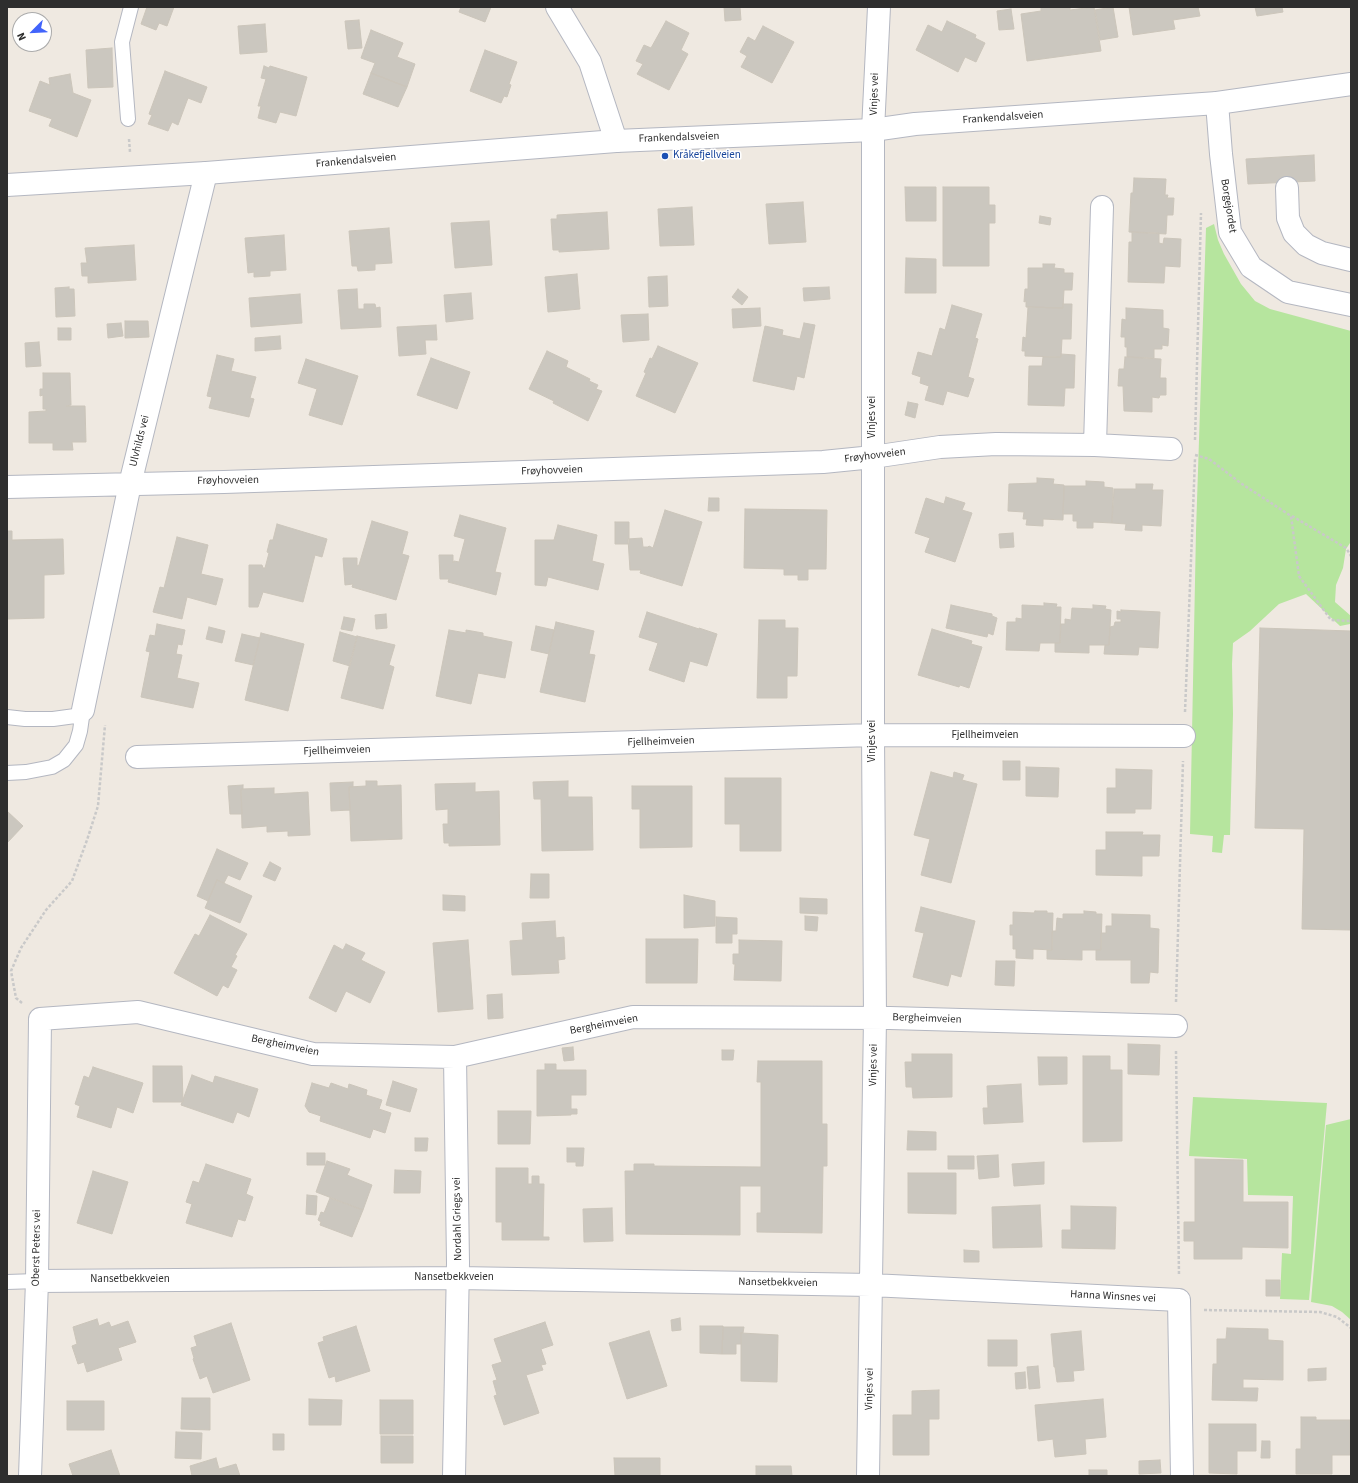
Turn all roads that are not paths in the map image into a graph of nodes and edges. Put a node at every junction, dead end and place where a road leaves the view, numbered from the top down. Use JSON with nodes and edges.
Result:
{"nodes":[{"id":1,"x":131,"y":7,"type":"edge"},
{"id":2,"x":557,"y":7,"type":"edge"},
{"id":3,"x":878,"y":7,"type":"edge"},
{"id":4,"x":1351,"y":84,"type":"edge"},
{"id":5,"x":1217,"y":103,"type":"junction"},
{"id":6,"x":128,"y":118,"type":"dead end"},
{"id":7,"x":873,"y":130,"type":"junction"},
{"id":8,"x":616,"y":141,"type":"junction"},
{"id":9,"x":206,"y":173,"type":"junction"},
{"id":10,"x":7,"y":185,"type":"edge"},
{"id":11,"x":1287,"y":188,"type":"dead end"},
{"id":12,"x":1102,"y":207,"type":"dead end"},
{"id":13,"x":1351,"y":260,"type":"edge"},
{"id":14,"x":1351,"y":305,"type":"edge"},
{"id":15,"x":1095,"y":445,"type":"junction"},
{"id":16,"x":1171,"y":449,"type":"dead end"},
{"id":17,"x":873,"y":457,"type":"junction"},
{"id":18,"x":130,"y":484,"type":"junction"},
{"id":19,"x":7,"y":487,"type":"edge"},
{"id":20,"x":83,"y":710,"type":"junction"},
{"id":21,"x":7,"y":718,"type":"edge"},
{"id":22,"x":873,"y":735,"type":"junction"},
{"id":23,"x":1184,"y":736,"type":"dead end"},
{"id":24,"x":137,"y":757,"type":"dead end"},
{"id":25,"x":7,"y":773,"type":"edge"},
{"id":26,"x":875,"y":1018,"type":"junction"},
{"id":27,"x":40,"y":1019,"type":"joint"},
{"id":28,"x":1176,"y":1026,"type":"dead end"},
{"id":29,"x":455,"y":1057,"type":"junction"},
{"id":30,"x":458,"y":1278,"type":"junction"},
{"id":31,"x":36,"y":1281,"type":"junction"},
{"id":32,"x":7,"y":1282,"type":"edge"},
{"id":33,"x":871,"y":1285,"type":"junction"},
{"id":34,"x":30,"y":1476,"type":"edge"},
{"id":35,"x":454,"y":1476,"type":"edge"},
{"id":36,"x":868,"y":1476,"type":"edge"},
{"id":37,"x":1182,"y":1476,"type":"edge"}],
"edges":[{"from":1,"to":6,"type":"lane"},
{"from":2,"to":8,"type":"street"},
{"from":3,"to":7,"type":"street","name":"Vinjes vei"},
{"from":4,"to":5,"type":"street","name":"Frankendalsveien"},
{"from":5,"to":7,"type":"street","name":"Frankendalsveien"},
{"from":5,"to":14,"type":"street","name":"Borgejordet"},
{"from":7,"to":8,"type":"street","name":"Frankendalsveien"},
{"from":7,"to":17,"type":"street","name":"Vinjes vei"},
{"from":8,"to":9,"type":"street","name":"Frankendalsveien"},
{"from":9,"to":10,"type":"street","name":"Frankendalsveien"},
{"from":9,"to":18,"type":"street","name":"Ulvhilds vei"},
{"from":11,"to":13,"type":"street"},
{"from":12,"to":15,"type":"street"},
{"from":15,"to":16,"type":"street","name":"Frøyhovveien"},
{"from":15,"to":17,"type":"street","name":"Frøyhovveien"},
{"from":17,"to":18,"type":"street","name":"Frøyhovveien"},
{"from":17,"to":22,"type":"street","name":"Vinjes vei"},
{"from":18,"to":19,"type":"street","name":"Frøyhovveien"},
{"from":18,"to":20,"type":"street","name":"Ulvhilds vei"},
{"from":20,"to":21,"type":"lane"},
{"from":20,"to":25,"type":"lane"},
{"from":22,"to":23,"type":"street","name":"Fjellheimveien"},
{"from":22,"to":24,"type":"street","name":"Fjellheimveien"},
{"from":22,"to":26,"type":"street","name":"Vinjes vei"},
{"from":26,"to":28,"type":"street","name":"Bergheimveien"},
{"from":26,"to":29,"type":"street","name":"Bergheimveien"},
{"from":26,"to":33,"type":"street","name":"Vinjes vei"},
{"from":27,"to":29,"type":"street","name":"Bergheimveien"},
{"from":27,"to":31,"type":"street","name":"Oberst Peters vei"},
{"from":29,"to":30,"type":"street","name":"Nordahl Griegs vei"},
{"from":30,"to":31,"type":"street","name":"Nansetbekkveien"},
{"from":30,"to":33,"type":"street","name":"Nansetbekkveien"},
{"from":30,"to":35,"type":"street","name":"Nordahl Griegs vei"},
{"from":31,"to":32,"type":"lane"},
{"from":31,"to":34,"type":"street","name":"Oberst Peters vei"},
{"from":33,"to":36,"type":"street","name":"Vinjes vei"},
{"from":33,"to":37,"type":"street","name":"Hanna Winsnes vei"}]}
